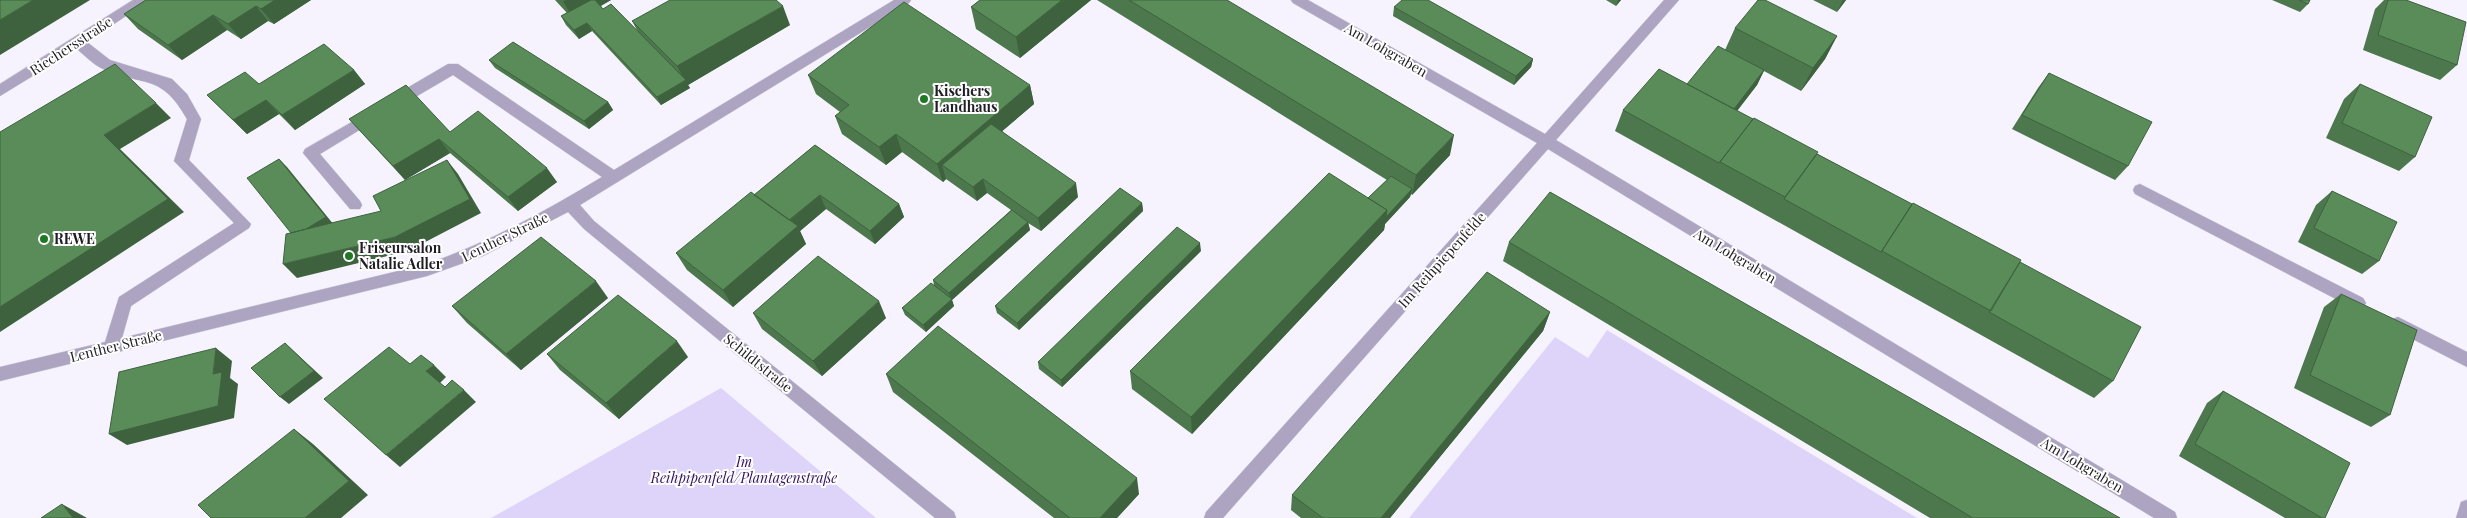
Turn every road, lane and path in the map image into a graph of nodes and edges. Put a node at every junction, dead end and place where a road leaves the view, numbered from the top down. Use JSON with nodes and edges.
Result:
{"nodes":[{"id":1,"x":142,"y":0,"type":"edge"},
{"id":2,"x":904,"y":0,"type":"edge"},
{"id":3,"x":1298,"y":0,"type":"edge"},
{"id":4,"x":1672,"y":0,"type":"edge"},
{"id":5,"x":78,"y":42,"type":"junction"},
{"id":6,"x":0,"y":91,"type":"edge"},
{"id":7,"x":1547,"y":142,"type":"junction"},
{"id":8,"x":614,"y":178,"type":"junction"},
{"id":9,"x":2140,"y":190,"type":"dead end"},
{"id":10,"x":570,"y":204,"type":"junction"},
{"id":11,"x":355,"y":205,"type":"dead end"},
{"id":12,"x":2368,"y":309,"type":"edge"},
{"id":13,"x":2386,"y":318,"type":"edge"},
{"id":14,"x":111,"y":348,"type":"junction"},
{"id":15,"x":2467,"y":360,"type":"edge"},
{"id":16,"x":0,"y":374,"type":"edge"},
{"id":17,"x":2467,"y":508,"type":"edge"},
{"id":18,"x":948,"y":518,"type":"edge"},
{"id":19,"x":1212,"y":518,"type":"edge"},
{"id":20,"x":2169,"y":518,"type":"edge"},
{"id":21,"x":2464,"y":518,"type":"edge"}],
"edges":[{"from":1,"to":5,"type":"street","name":"Riechersstraße"},
{"from":2,"to":8,"type":"street","name":"Lenther Straße"},
{"from":3,"to":7,"type":"street","name":"Am Lohgraben"},
{"from":4,"to":7,"type":"street","name":"Im Reihpiepenfelde"},
{"from":5,"to":6,"type":"street","name":"Riechersstraße"},
{"from":5,"to":14,"type":"street"},
{"from":7,"to":19,"type":"street","name":"Im Reihpiepenfelde"},
{"from":7,"to":20,"type":"street","name":"Am Lohgraben"},
{"from":8,"to":10,"type":"street","name":"Lenther Straße"},
{"from":8,"to":11,"type":"street"},
{"from":9,"to":12,"type":"street"},
{"from":10,"to":14,"type":"street","name":"Lenther Straße"},
{"from":10,"to":18,"type":"street","name":"Schildtstraße"},
{"from":13,"to":15,"type":"street"},
{"from":14,"to":16,"type":"street","name":"Lenther Straße"},
{"from":17,"to":21,"type":"street"}]}
